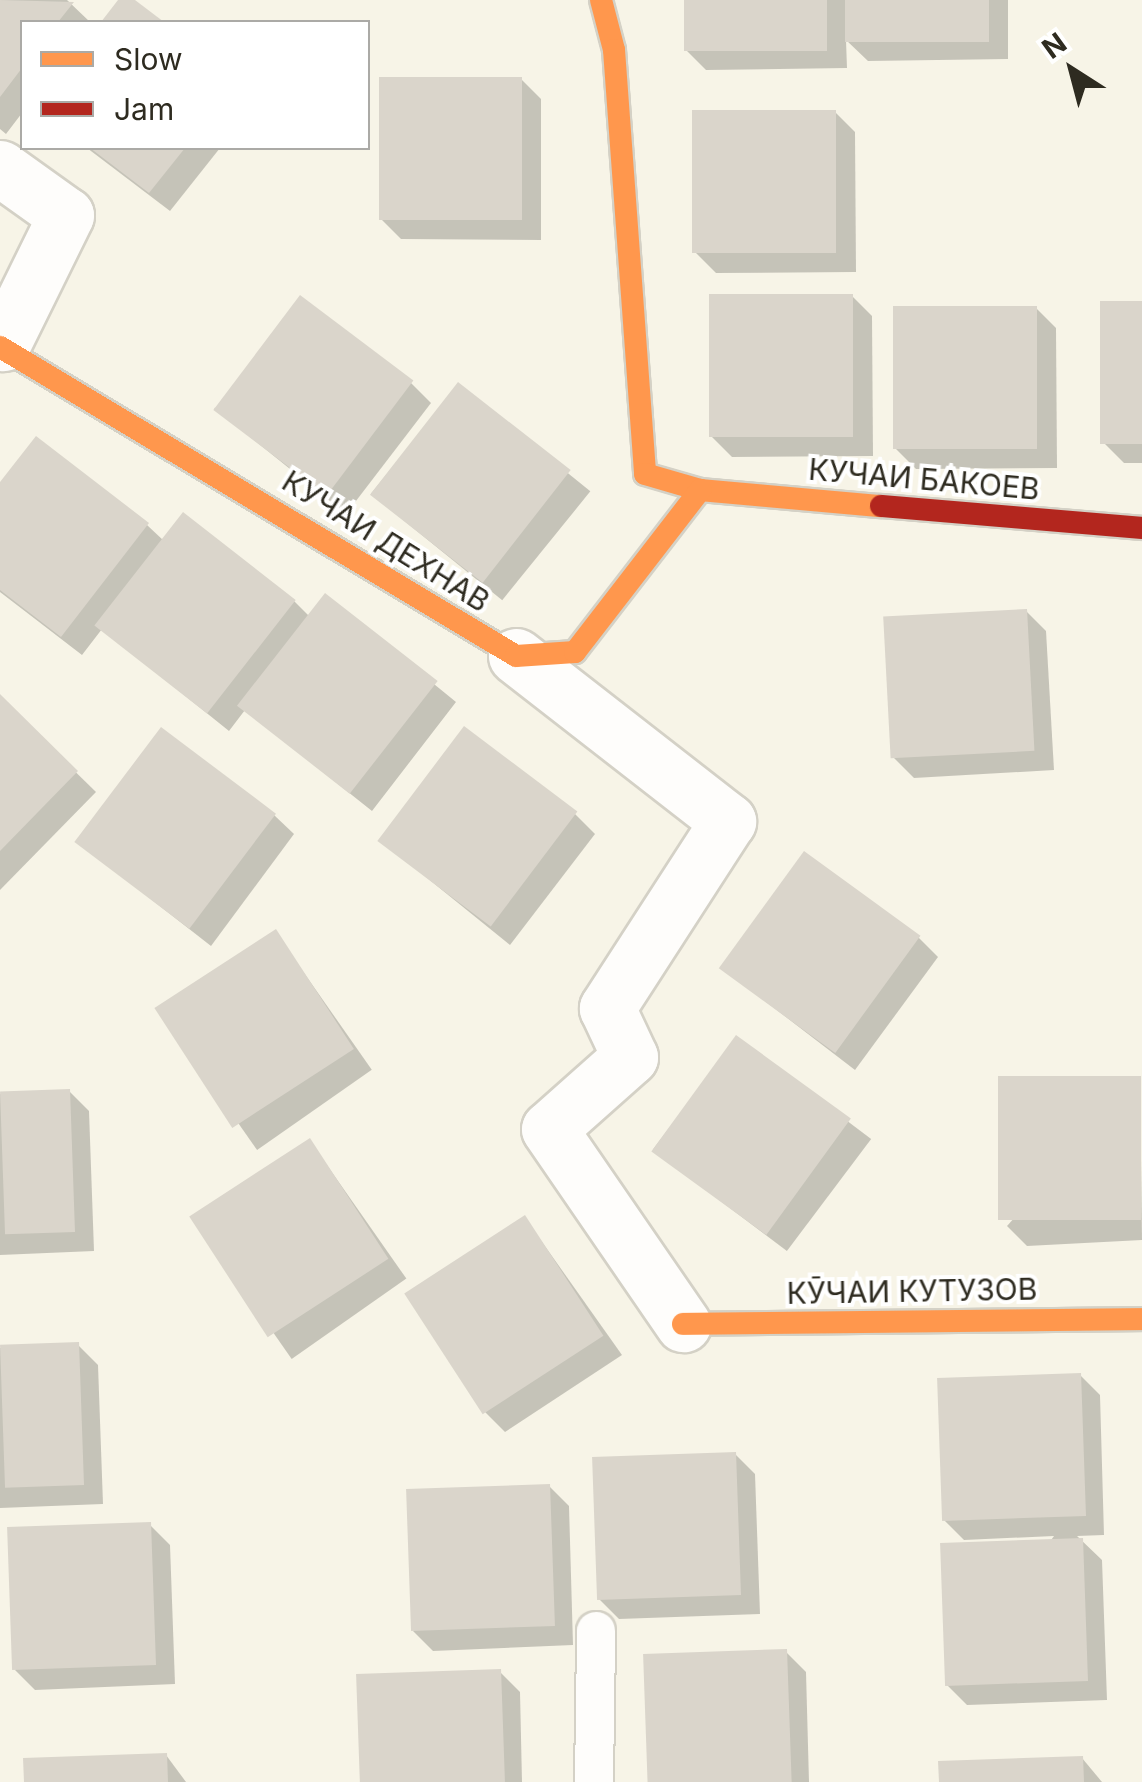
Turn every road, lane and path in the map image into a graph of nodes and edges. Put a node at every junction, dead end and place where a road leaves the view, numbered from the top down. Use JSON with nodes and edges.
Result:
{"nodes":[{"id":1,"x":600,"y":0,"type":"edge"},
{"id":2,"x":0,"y":168,"type":"edge"},
{"id":3,"x":1,"y":345,"type":"edge"},
{"id":4,"x":700,"y":490,"type":"junction"},
{"id":5,"x":1142,"y":528,"type":"edge"},
{"id":6,"x":516,"y":656,"type":"junction"},
{"id":7,"x":1142,"y":1319,"type":"edge"},
{"id":8,"x":684,"y":1324,"type":"joint"},
{"id":9,"x":596,"y":1631,"type":"dead end"},
{"id":10,"x":594,"y":1782,"type":"edge"}],
"edges":[{"from":1,"to":4,"type":"street","name":"КУЧАИ БАКОЕВ"},
{"from":2,"to":3,"type":"street"},
{"from":3,"to":6,"type":"street","name":"КУЧАИ ДЕХНАВ"},
{"from":4,"to":5,"type":"street","name":"КУЧАИ БАКОЕВ"},
{"from":4,"to":6,"type":"street"},
{"from":6,"to":8,"type":"street"},
{"from":7,"to":8,"type":"street","name":"КӮЧАИ КУТУЗОВ"},
{"from":9,"to":10,"type":"lane"}]}
